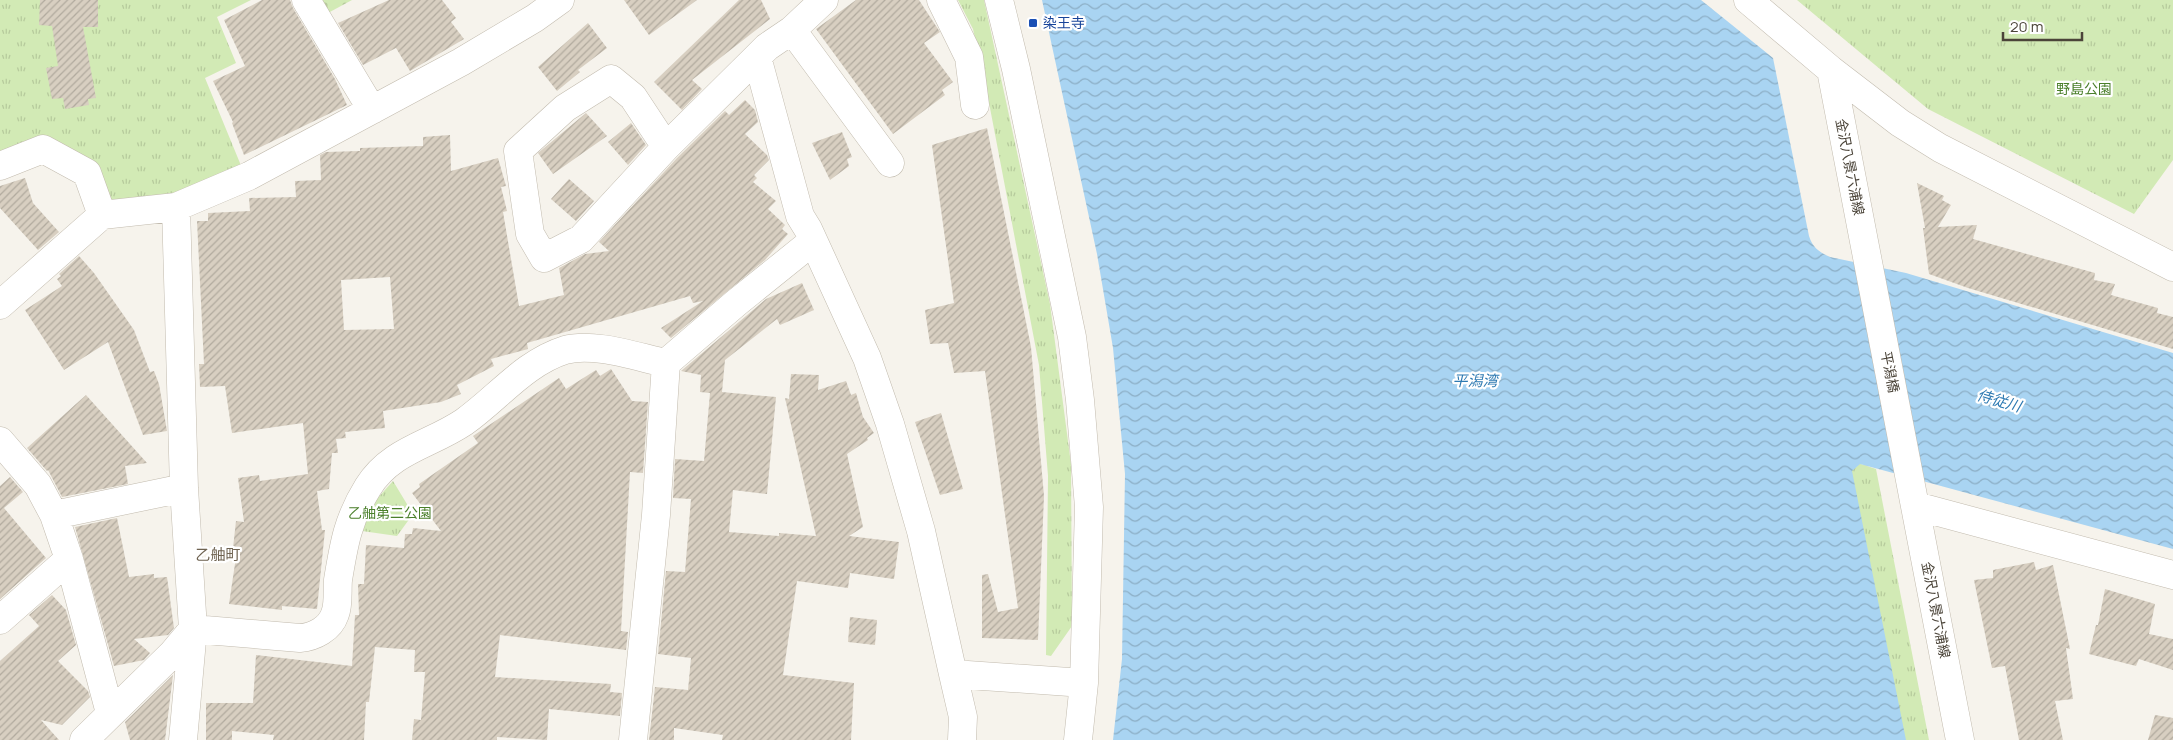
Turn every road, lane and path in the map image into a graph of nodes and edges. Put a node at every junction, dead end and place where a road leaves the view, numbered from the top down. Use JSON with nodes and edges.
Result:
{"nodes":[{"id":1,"x":306,"y":0,"type":"edge"},
{"id":2,"x":560,"y":0,"type":"edge"},
{"id":3,"x":824,"y":0,"type":"edge"},
{"id":4,"x":941,"y":0,"type":"edge"},
{"id":5,"x":1000,"y":0,"type":"edge"},
{"id":6,"x":1748,"y":0,"type":"edge"},
{"id":7,"x":792,"y":30,"type":"junction"},
{"id":8,"x":757,"y":57,"type":"junction"},
{"id":9,"x":1831,"y":70,"type":"junction"},
{"id":10,"x":975,"y":105,"type":"dead end"},
{"id":11,"x":372,"y":110,"type":"junction"},
{"id":12,"x":666,"y":147,"type":"junction"},
{"id":13,"x":890,"y":163,"type":"dead end"},
{"id":14,"x":0,"y":166,"type":"edge"},
{"id":15,"x":176,"y":207,"type":"junction"},
{"id":16,"x":102,"y":215,"type":"junction"},
{"id":17,"x":813,"y":241,"type":"junction"},
{"id":18,"x":1869,"y":264,"type":"joint"},
{"id":19,"x":2173,"y":267,"type":"edge"},
{"id":20,"x":0,"y":305,"type":"edge"},
{"id":21,"x":666,"y":363,"type":"junction"},
{"id":22,"x":0,"y":442,"type":"edge"},
{"id":23,"x":184,"y":488,"type":"junction"},
{"id":24,"x":1914,"y":493,"type":"junction"},
{"id":25,"x":54,"y":515,"type":"junction"},
{"id":26,"x":69,"y":559,"type":"junction"},
{"id":27,"x":2173,"y":575,"type":"edge"},
{"id":28,"x":0,"y":620,"type":"edge"},
{"id":29,"x":193,"y":629,"type":"junction"},
{"id":30,"x":954,"y":674,"type":"junction"},
{"id":31,"x":1084,"y":683,"type":"junction"},
{"id":32,"x":110,"y":713,"type":"junction"},
{"id":33,"x":84,"y":740,"type":"edge"},
{"id":34,"x":183,"y":740,"type":"edge"},
{"id":35,"x":633,"y":740,"type":"edge"},
{"id":36,"x":962,"y":740,"type":"edge"},
{"id":37,"x":1078,"y":740,"type":"edge"},
{"id":38,"x":1960,"y":740,"type":"edge"}],
"edges":[{"from":1,"to":11,"type":"street"},
{"from":2,"to":11,"type":"street"},
{"from":3,"to":7,"type":"street"},
{"from":4,"to":10,"type":"street"},
{"from":5,"to":31,"type":"street"},
{"from":6,"to":9,"type":"street"},
{"from":7,"to":8,"type":"street"},
{"from":7,"to":13,"type":"street"},
{"from":8,"to":12,"type":"street"},
{"from":8,"to":17,"type":"street"},
{"from":9,"to":18,"type":"street","name":"金沢八景六浦線"},
{"from":9,"to":19,"type":"street"},
{"from":11,"to":15,"type":"street"},
{"from":12,"to":12,"type":"street"},
{"from":14,"to":16,"type":"street"},
{"from":15,"to":16,"type":"street"},
{"from":15,"to":23,"type":"street"},
{"from":16,"to":20,"type":"street"},
{"from":17,"to":21,"type":"street"},
{"from":17,"to":30,"type":"street"},
{"from":18,"to":24,"type":"street","name":"平潟橋"},
{"from":21,"to":29,"type":"street"},
{"from":21,"to":35,"type":"street"},
{"from":22,"to":25,"type":"street"},
{"from":23,"to":25,"type":"street"},
{"from":23,"to":29,"type":"street"},
{"from":24,"to":27,"type":"street"},
{"from":24,"to":38,"type":"street","name":"金沢八景六浦線"},
{"from":25,"to":26,"type":"street"},
{"from":26,"to":28,"type":"street"},
{"from":26,"to":32,"type":"street"},
{"from":29,"to":32,"type":"street"},
{"from":29,"to":34,"type":"street"},
{"from":30,"to":31,"type":"street"},
{"from":30,"to":36,"type":"street"},
{"from":31,"to":37,"type":"street"},
{"from":32,"to":33,"type":"street"}]}
